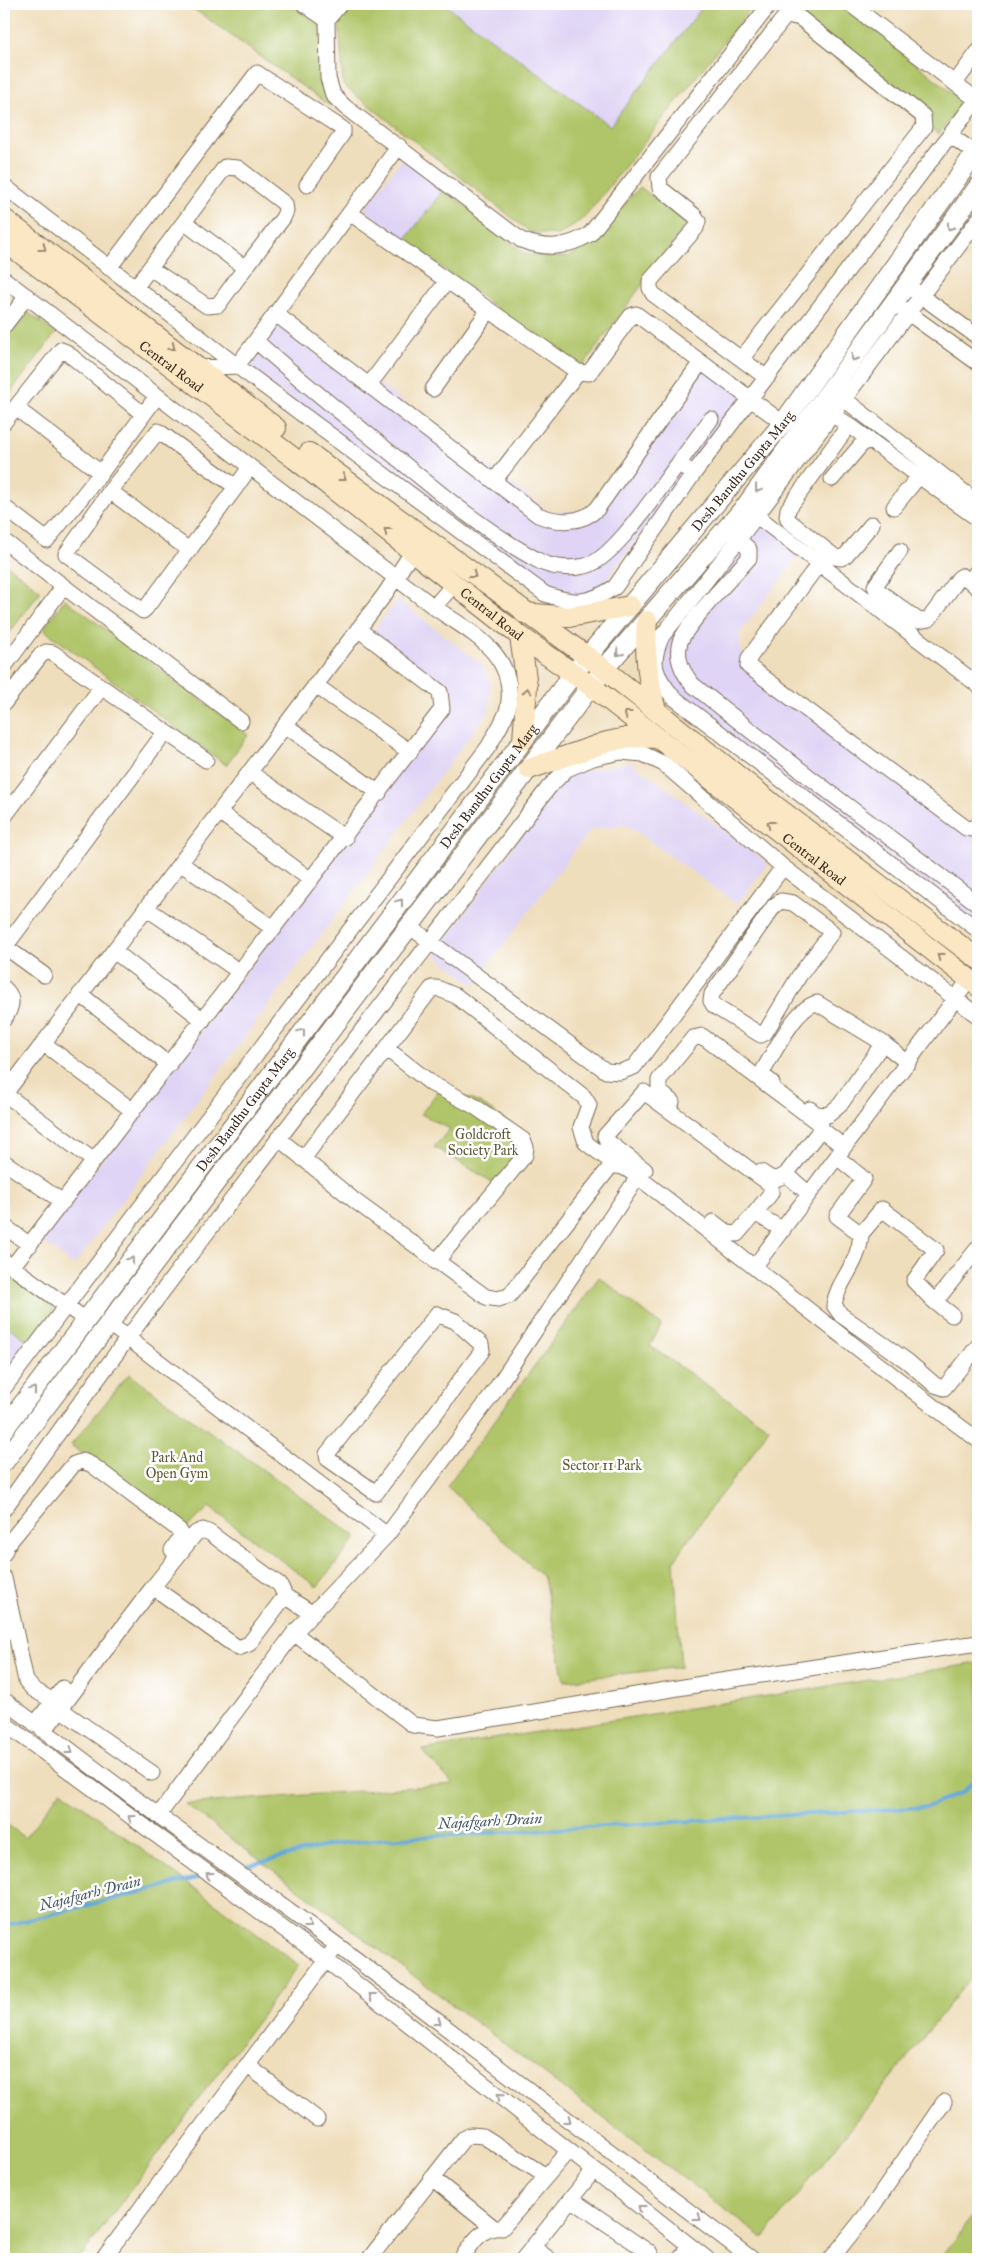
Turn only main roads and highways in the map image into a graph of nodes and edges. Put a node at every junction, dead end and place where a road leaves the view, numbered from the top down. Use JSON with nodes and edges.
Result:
{"nodes":[{"id":1,"x":4,"y":219,"type":"edge"},
{"id":2,"x":4,"y":241,"type":"edge"},
{"id":3,"x":630,"y":606,"type":"road end"},
{"id":4,"x":524,"y":613,"type":"junction"},
{"id":5,"x":646,"y":621,"type":"road end"},
{"id":6,"x":520,"y":636,"type":"junction"},
{"id":7,"x":656,"y":711,"type":"junction"},
{"id":8,"x":658,"y":738,"type":"junction"},
{"id":9,"x":523,"y":740,"type":"road end"},
{"id":10,"x":529,"y":769,"type":"road end"},
{"id":11,"x":978,"y":959,"type":"edge"},
{"id":12,"x":974,"y":982,"type":"edge"}],
"edges":[{"from":1,"to":4,"type":"main road","name":"Central Road","one_way":true},
{"from":6,"to":2,"type":"main road","name":"Central Road","one_way":true},
{"from":3,"to":4,"type":"main road"},
{"from":4,"to":7,"type":"main road","name":"Central Road"},
{"from":5,"to":7,"type":"main road"},
{"from":8,"to":6,"type":"main road","name":"Central Road","one_way":true},
{"from":9,"to":6,"type":"main road","one_way":true},
{"from":7,"to":11,"type":"main road","name":"Central Road"},
{"from":8,"to":10,"type":"main road"},
{"from":12,"to":8,"type":"main road","name":"Central Road","one_way":true}]}
